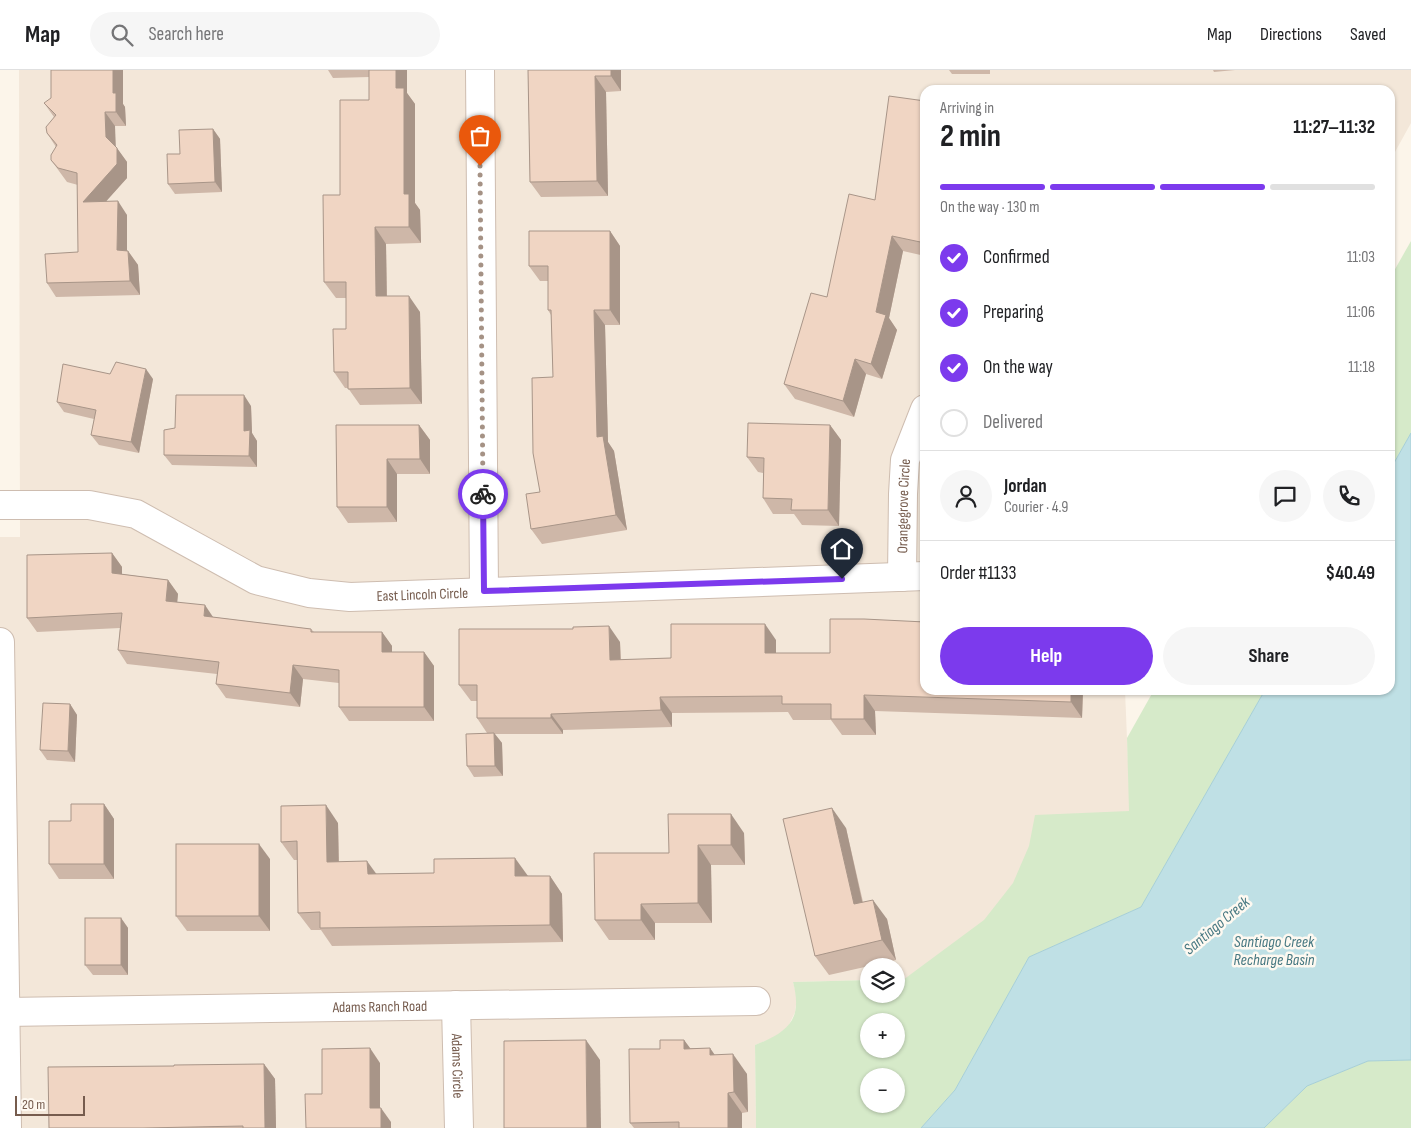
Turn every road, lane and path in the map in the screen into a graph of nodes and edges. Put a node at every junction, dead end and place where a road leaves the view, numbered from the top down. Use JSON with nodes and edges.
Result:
{"nodes":[{"id":1,"x":480,"y":70,"type":"edge"},
{"id":2,"x":920,"y":422,"type":"edge"},
{"id":3,"x":0,"y":505,"type":"edge"},
{"id":4,"x":913,"y":576,"type":"edge"},
{"id":5,"x":484,"y":591,"type":"junction"},
{"id":6,"x":0,"y":642,"type":"edge"},
{"id":7,"x":2,"y":957,"type":"edge"},
{"id":8,"x":756,"y":1001,"type":"dead end"},
{"id":9,"x":456,"y":1005,"type":"junction"},
{"id":10,"x":5,"y":1012,"type":"junction"},
{"id":11,"x":7,"y":1128,"type":"edge"},
{"id":12,"x":459,"y":1128,"type":"edge"}],
"edges":[{"from":1,"to":5,"type":"street"},
{"from":2,"to":4,"type":"street","name":"Orangegrove Circle"},
{"from":3,"to":5,"type":"street","name":"East Lincoln Circle"},
{"from":4,"to":5,"type":"street","name":"East Lincoln Circle"},
{"from":6,"to":7,"type":"street"},
{"from":7,"to":10,"type":"street"},
{"from":8,"to":9,"type":"street","name":"Adams Ranch Road"},
{"from":9,"to":10,"type":"street","name":"Adams Ranch Road"},
{"from":9,"to":12,"type":"street","name":"Adams Circle"},
{"from":10,"to":11,"type":"street"}]}
